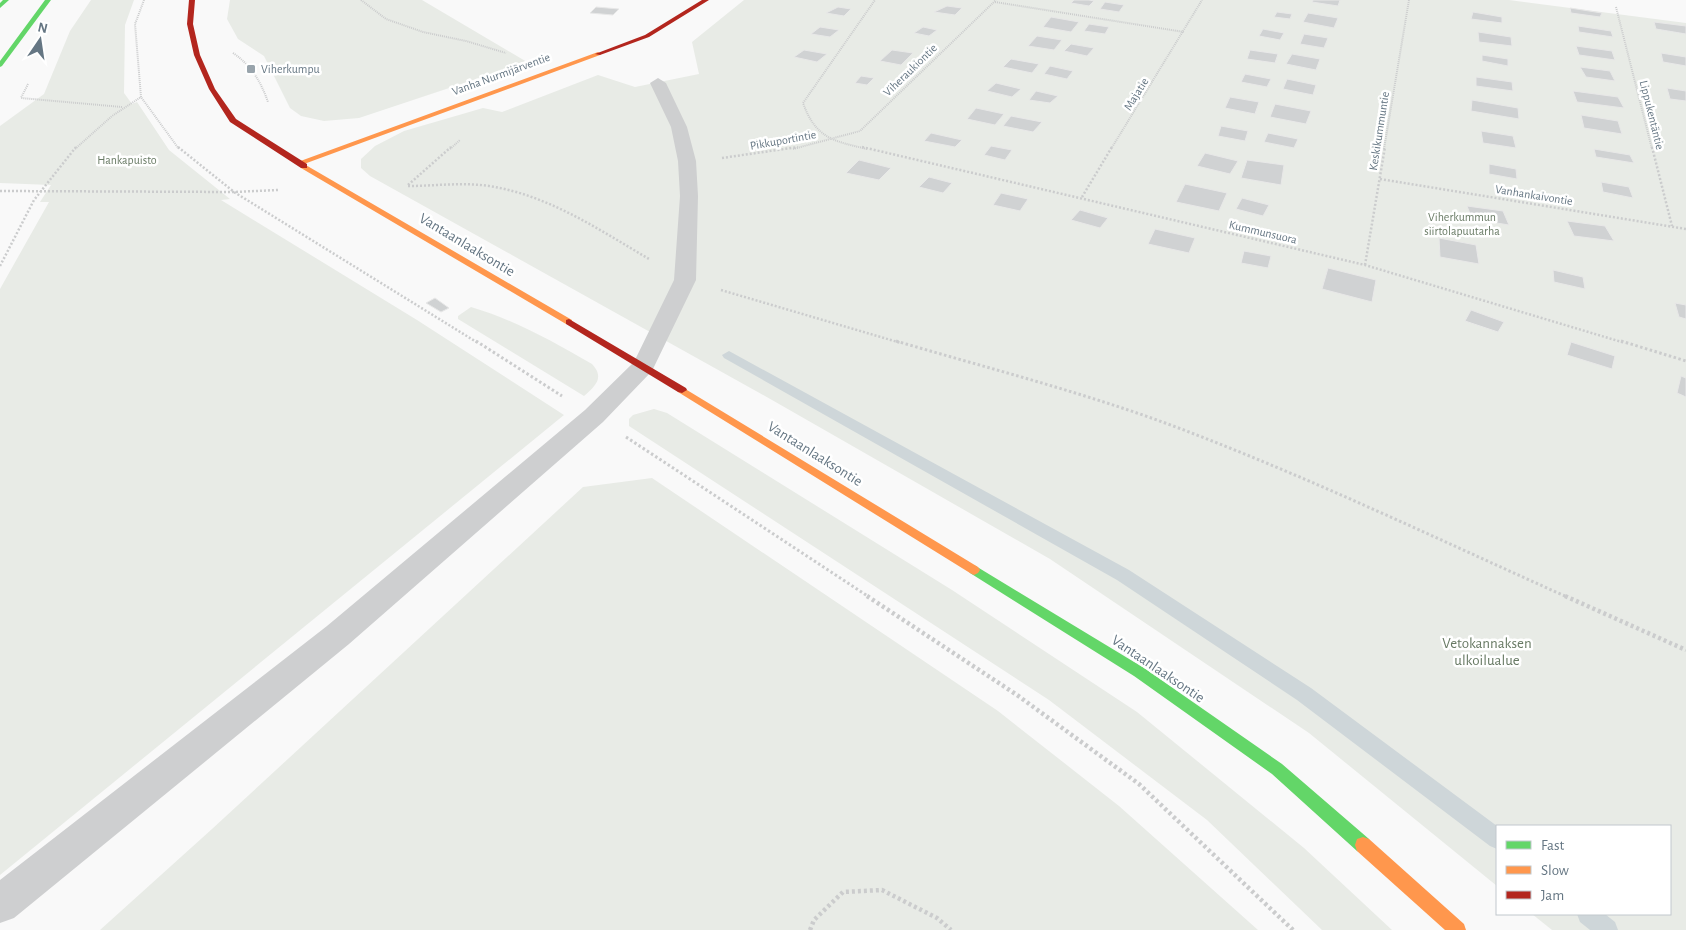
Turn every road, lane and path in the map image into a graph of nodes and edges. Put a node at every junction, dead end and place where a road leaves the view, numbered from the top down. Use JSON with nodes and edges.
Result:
{"nodes":[{"id":1,"x":6,"y":0,"type":"edge"},
{"id":2,"x":48,"y":0,"type":"edge"},
{"id":3,"x":144,"y":0,"type":"edge"},
{"id":4,"x":192,"y":0,"type":"edge"},
{"id":5,"x":361,"y":0,"type":"edge"},
{"id":6,"x":706,"y":0,"type":"edge"},
{"id":7,"x":874,"y":0,"type":"edge"},
{"id":8,"x":1202,"y":0,"type":"edge"},
{"id":9,"x":1409,"y":0,"type":"edge"},
{"id":10,"x":995,"y":1,"type":"edge"},
{"id":11,"x":0,"y":6,"type":"edge"},
{"id":12,"x":1616,"y":7,"type":"dead end"},
{"id":13,"x":1184,"y":32,"type":"junction"},
{"id":14,"x":227,"y":50,"type":"dead end"},
{"id":15,"x":513,"y":56,"type":"dead end"},
{"id":16,"x":0,"y":65,"type":"edge"},
{"id":17,"x":29,"y":83,"type":"dead end"},
{"id":18,"x":658,"y":83,"type":"dead end"},
{"id":19,"x":141,"y":97,"type":"junction"},
{"id":20,"x":122,"y":107,"type":"junction"},
{"id":21,"x":270,"y":108,"type":"dead end"},
{"id":22,"x":830,"y":140,"type":"junction"},
{"id":23,"x":688,"y":161,"type":"junction"},
{"id":24,"x":299,"y":163,"type":"junction"},
{"id":25,"x":1380,"y":179,"type":"junction"},
{"id":26,"x":401,"y":186,"type":"dead end"},
{"id":27,"x":280,"y":190,"type":"dead end"},
{"id":28,"x":0,"y":191,"type":"edge"},
{"id":29,"x":39,"y":192,"type":"junction"},
{"id":30,"x":234,"y":192,"type":"junction"},
{"id":31,"x":1082,"y":197,"type":"junction"},
{"id":32,"x":1672,"y":226,"type":"junction"},
{"id":33,"x":1686,"y":229,"type":"edge"},
{"id":34,"x":1365,"y":265,"type":"junction"},
{"id":35,"x":0,"y":266,"type":"edge"},
{"id":36,"x":685,"y":280,"type":"junction"},
{"id":37,"x":1686,"y":362,"type":"edge"},
{"id":38,"x":644,"y":366,"type":"junction"},
{"id":39,"x":594,"y":416,"type":"junction"},
{"id":40,"x":1686,"y":650,"type":"edge"},
{"id":41,"x":0,"y":904,"type":"edge"},
{"id":42,"x":810,"y":930,"type":"edge"},
{"id":43,"x":951,"y":930,"type":"edge"},
{"id":44,"x":1293,"y":930,"type":"edge"},
{"id":45,"x":1458,"y":930,"type":"edge"}],
"edges":[{"from":1,"to":11,"type":"main road"},
{"from":2,"to":16,"type":"main road"},
{"from":3,"to":19,"type":"path"},
{"from":4,"to":24,"type":"main road","name":"Vantaanlaaksontie"},
{"from":5,"to":15,"type":"path"},
{"from":6,"to":24,"type":"main road","name":"Vanha Nurmijärventie"},
{"from":7,"to":22,"type":"path","name":"Pikkuportintie"},
{"from":8,"to":13,"type":"path","name":"Majatie"},
{"from":9,"to":25,"type":"path","name":"Keskikummuntie"},
{"from":10,"to":13,"type":"path"},
{"from":10,"to":22,"type":"path","name":"Viheraukiontie"},
{"from":12,"to":32,"type":"path","name":"Lippukentäntie"},
{"from":13,"to":31,"type":"path","name":"Majatie"},
{"from":14,"to":21,"type":"path"},
{"from":17,"to":20,"type":"path"},
{"from":18,"to":23,"type":"lane"},
{"from":19,"to":20,"type":"path"},
{"from":19,"to":30,"type":"path"},
{"from":20,"to":29,"type":"path"},
{"from":22,"to":23,"type":"path","name":"Pikkuportintie"},
{"from":22,"to":31,"type":"path","name":"Kummunsuora"},
{"from":23,"to":36,"type":"lane"},
{"from":24,"to":38,"type":"main road","name":"Vantaanlaaksontie"},
{"from":25,"to":32,"type":"path","name":"Vanhankaivontie"},
{"from":25,"to":34,"type":"path","name":"Keskikummuntie"},
{"from":26,"to":36,"type":"path"},
{"from":27,"to":30,"type":"path"},
{"from":28,"to":29,"type":"path"},
{"from":29,"to":30,"type":"path"},
{"from":29,"to":35,"type":"path"},
{"from":30,"to":39,"type":"path"},
{"from":31,"to":34,"type":"path","name":"Kummunsuora"},
{"from":32,"to":33,"type":"path","name":"Vanhankaivontie"},
{"from":34,"to":37,"type":"path","name":"Kummunsuora"},
{"from":36,"to":38,"type":"lane"},
{"from":36,"to":40,"type":"path"},
{"from":38,"to":39,"type":"lane"},
{"from":38,"to":45,"type":"main road","name":"Vantaanlaaksontie"},
{"from":39,"to":41,"type":"lane"},
{"from":39,"to":44,"type":"path"},
{"from":42,"to":43,"type":"path"}]}
